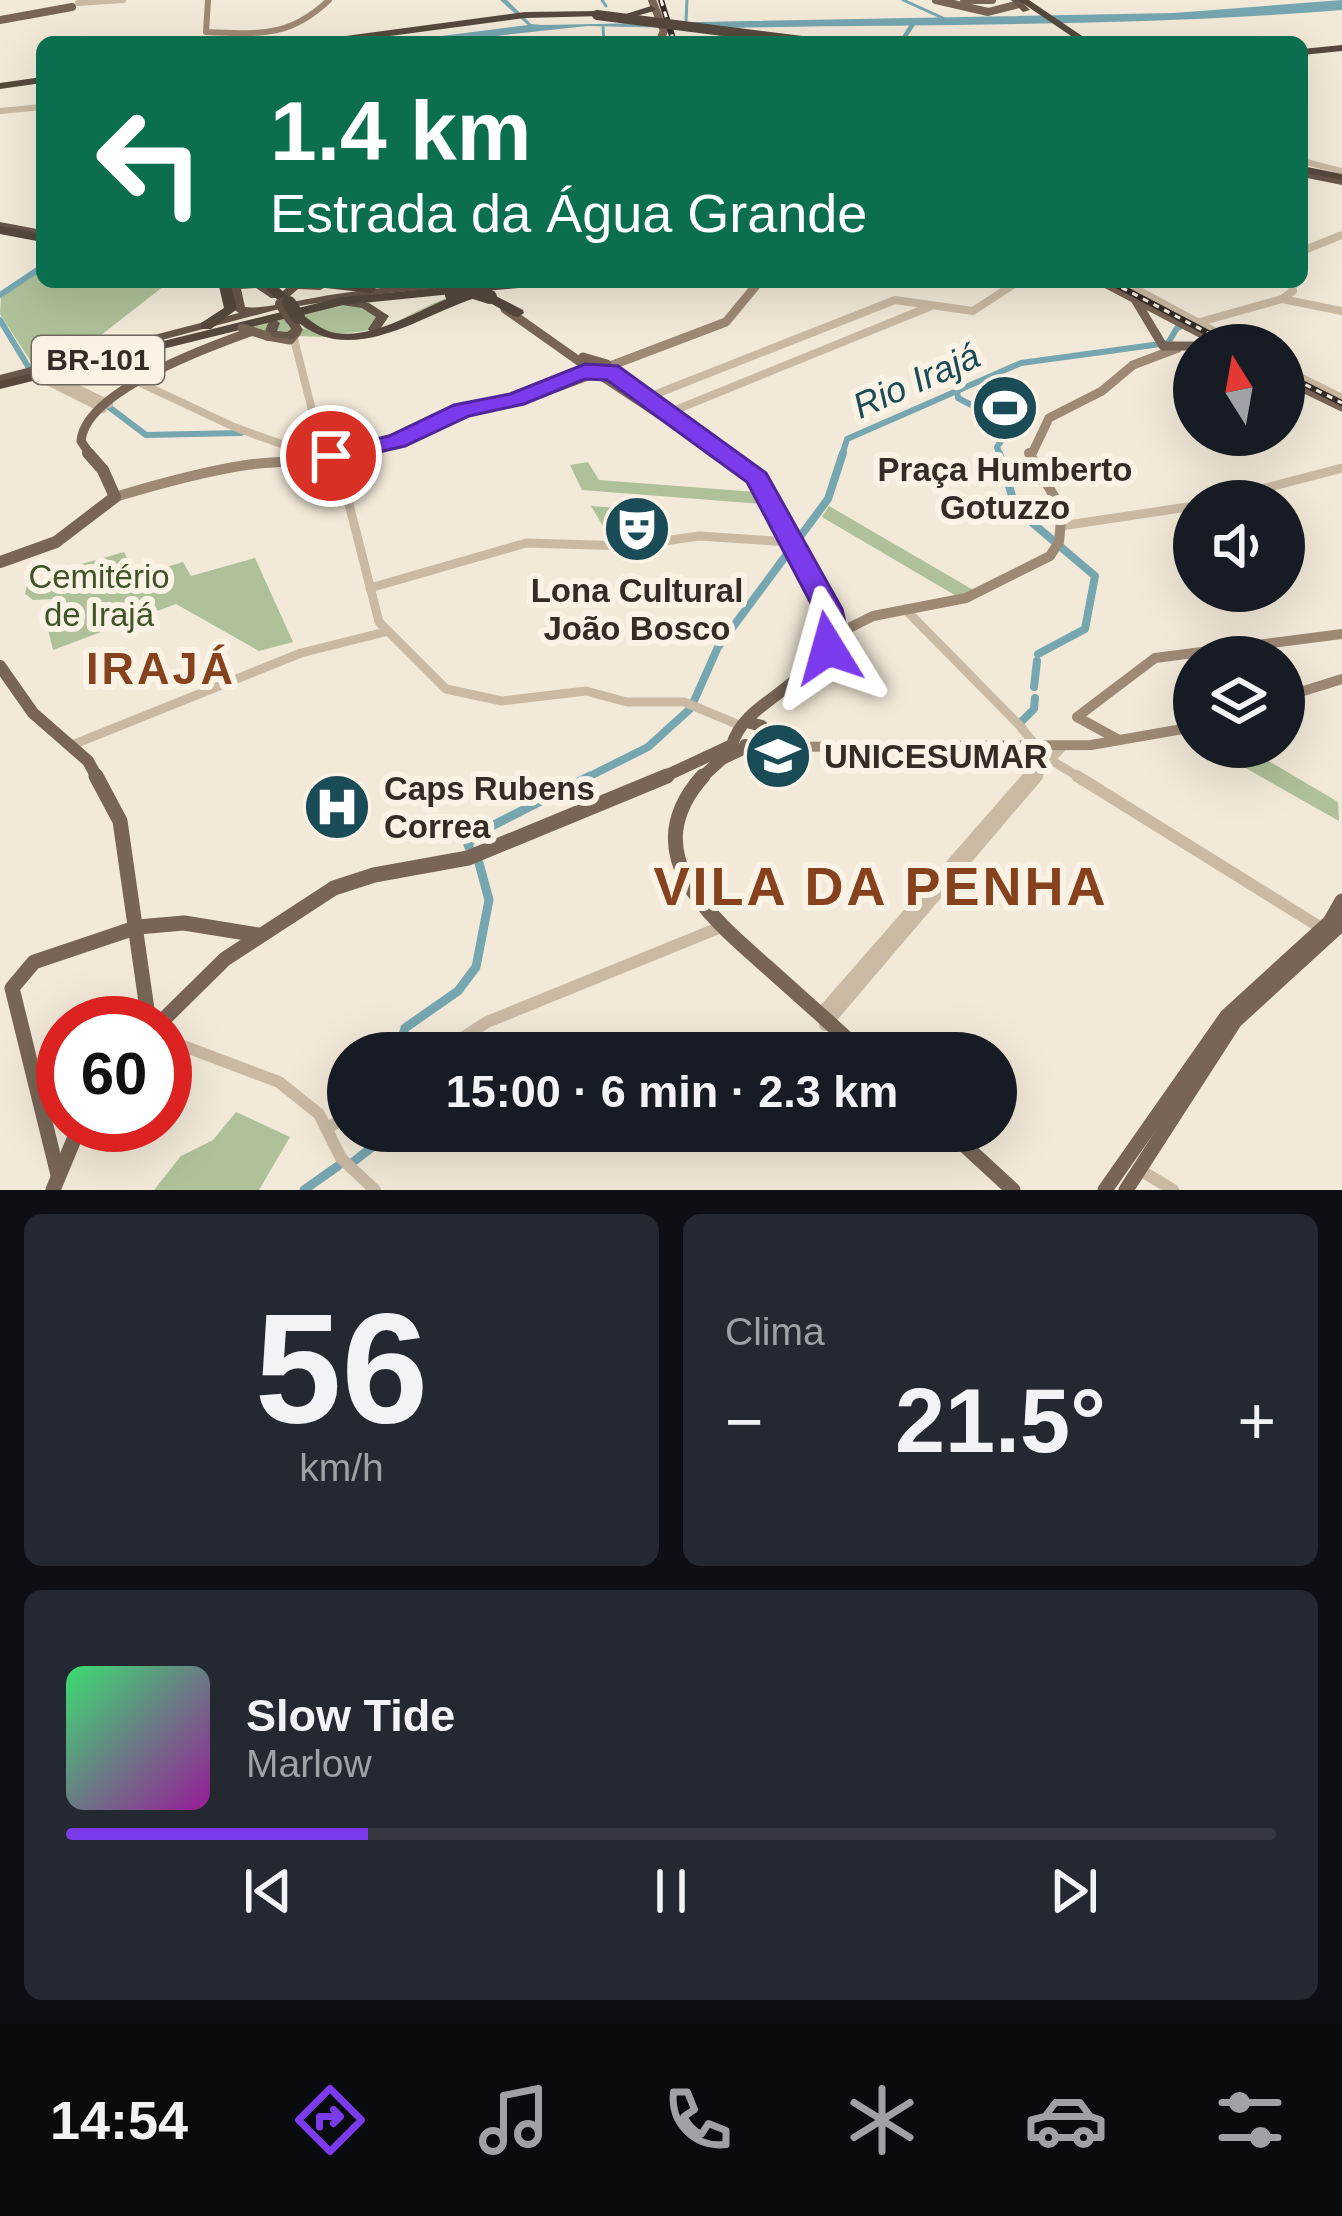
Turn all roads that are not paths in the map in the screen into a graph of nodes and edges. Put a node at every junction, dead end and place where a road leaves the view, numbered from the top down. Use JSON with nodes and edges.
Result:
{"nodes":[{"id":1,"x":122,"y":0,"type":"edge"},
{"id":2,"x":208,"y":0,"type":"edge"},
{"id":3,"x":329,"y":0,"type":"edge"},
{"id":4,"x":936,"y":0,"type":"edge"},
{"id":5,"x":963,"y":0,"type":"edge"},
{"id":6,"x":77,"y":3,"type":"edge"},
{"id":7,"x":978,"y":3,"type":"edge"},
{"id":8,"x":1024,"y":6,"type":"edge"},
{"id":9,"x":994,"y":8,"type":"edge"},
{"id":10,"x":574,"y":14,"type":"junction"},
{"id":11,"x":624,"y":14,"type":"dead end"},
{"id":12,"x":656,"y":14,"type":"edge"},
{"id":13,"x":602,"y":15,"type":"junction"},
{"id":14,"x":523,"y":16,"type":"junction"},
{"id":15,"x":0,"y":20,"type":"edge"},
{"id":16,"x":1053,"y":25,"type":"junction"},
{"id":17,"x":292,"y":28,"type":"junction"},
{"id":18,"x":298,"y":36,"type":"edge"},
{"id":19,"x":372,"y":36,"type":"edge"},
{"id":20,"x":767,"y":36,"type":"edge"},
{"id":21,"x":778,"y":36,"type":"edge"},
{"id":22,"x":1074,"y":36,"type":"edge"},
{"id":23,"x":1074,"y":36,"type":"edge"},
{"id":24,"x":1342,"y":48,"type":"edge"},
{"id":25,"x":1308,"y":51,"type":"edge"},
{"id":26,"x":36,"y":82,"type":"edge"},
{"id":27,"x":0,"y":87,"type":"edge"},
{"id":28,"x":36,"y":108,"type":"edge"},
{"id":29,"x":0,"y":111,"type":"edge"},
{"id":30,"x":1308,"y":172,"type":"edge"},
{"id":31,"x":1308,"y":172,"type":"edge"},
{"id":32,"x":1308,"y":172,"type":"edge"},
{"id":33,"x":1342,"y":178,"type":"edge"},
{"id":34,"x":1,"y":230,"type":"edge"},
{"id":35,"x":1342,"y":235,"type":"edge"},
{"id":36,"x":36,"y":236,"type":"edge"},
{"id":37,"x":1308,"y":249,"type":"edge"},
{"id":38,"x":226,"y":288,"type":"edge"},
{"id":39,"x":236,"y":288,"type":"edge"},
{"id":40,"x":319,"y":288,"type":"edge"},
{"id":41,"x":366,"y":288,"type":"edge"},
{"id":42,"x":451,"y":288,"type":"edge"},
{"id":43,"x":476,"y":288,"type":"edge"},
{"id":44,"x":481,"y":288,"type":"edge"},
{"id":45,"x":484,"y":288,"type":"edge"},
{"id":46,"x":494,"y":288,"type":"edge"},
{"id":47,"x":512,"y":288,"type":"edge"},
{"id":48,"x":754,"y":288,"type":"edge"},
{"id":49,"x":1008,"y":288,"type":"edge"},
{"id":50,"x":1114,"y":288,"type":"edge"},
{"id":51,"x":1141,"y":288,"type":"edge"},
{"id":52,"x":1289,"y":292,"type":"edge"},
{"id":53,"x":318,"y":298,"type":"junction"},
{"id":54,"x":450,"y":298,"type":"junction"},
{"id":55,"x":346,"y":303,"type":"junction"},
{"id":56,"x":931,"y":306,"type":"junction"},
{"id":57,"x":1149,"y":308,"type":"junction"},
{"id":58,"x":284,"y":309,"type":"edge"},
{"id":59,"x":261,"y":310,"type":"junction"},
{"id":60,"x":1342,"y":310,"type":"edge"},
{"id":61,"x":240,"y":311,"type":"junction"},
{"id":62,"x":518,"y":313,"type":"joint"},
{"id":63,"x":1190,"y":322,"type":"junction"},
{"id":64,"x":1193,"y":324,"type":"edge"},
{"id":65,"x":1194,"y":324,"type":"edge"},
{"id":66,"x":374,"y":329,"type":"junction"},
{"id":67,"x":218,"y":335,"type":"junction"},
{"id":68,"x":147,"y":344,"type":"junction"},
{"id":69,"x":1161,"y":347,"type":"junction"},
{"id":70,"x":1173,"y":348,"type":"edge"},
{"id":71,"x":599,"y":368,"type":"junction"},
{"id":72,"x":45,"y":376,"type":"junction"},
{"id":73,"x":138,"y":380,"type":"junction"},
{"id":74,"x":1305,"y":381,"type":"edge"},
{"id":75,"x":0,"y":383,"type":"edge"},
{"id":76,"x":1305,"y":387,"type":"edge"},
{"id":77,"x":644,"y":399,"type":"junction"},
{"id":78,"x":1342,"y":402,"type":"edge"},
{"id":79,"x":104,"y":406,"type":"junction"},
{"id":80,"x":665,"y":414,"type":"junction"},
{"id":81,"x":322,"y":458,"type":"junction"},
{"id":82,"x":1342,"y":468,"type":"edge"},
{"id":83,"x":1296,"y":480,"type":"edge"},
{"id":84,"x":113,"y":496,"type":"junction"},
{"id":85,"x":1173,"y":509,"type":"edge"},
{"id":86,"x":1061,"y":526,"type":"junction"},
{"id":87,"x":792,"y":543,"type":"junction"},
{"id":88,"x":0,"y":560,"type":"edge"},
{"id":89,"x":370,"y":588,"type":"junction"},
{"id":90,"x":821,"y":600,"type":"junction"},
{"id":91,"x":905,"y":609,"type":"junction"},
{"id":92,"x":385,"y":632,"type":"junction"},
{"id":93,"x":1342,"y":634,"type":"edge"},
{"id":94,"x":833,"y":639,"type":"junction"},
{"id":95,"x":0,"y":666,"type":"edge"},
{"id":96,"x":1342,"y":679,"type":"edge"},
{"id":97,"x":1305,"y":690,"type":"edge"},
{"id":98,"x":740,"y":728,"type":"junction"},
{"id":99,"x":1173,"y":732,"type":"edge"},
{"id":100,"x":1105,"y":740,"type":"junction"},
{"id":101,"x":761,"y":741,"type":"junction"},
{"id":102,"x":72,"y":745,"type":"junction"},
{"id":103,"x":1044,"y":752,"type":"junction"},
{"id":104,"x":717,"y":765,"type":"junction"},
{"id":105,"x":687,"y":776,"type":"junction"},
{"id":106,"x":1342,"y":901,"type":"edge"},
{"id":107,"x":304,"y":905,"type":"junction"},
{"id":108,"x":1342,"y":923,"type":"edge"},
{"id":109,"x":718,"y":928,"type":"junction"},
{"id":110,"x":270,"y":929,"type":"junction"},
{"id":111,"x":1323,"y":929,"type":"junction"},
{"id":112,"x":129,"y":930,"type":"junction"},
{"id":113,"x":241,"y":936,"type":"junction"},
{"id":114,"x":225,"y":959,"type":"junction"},
{"id":115,"x":143,"y":996,"type":"edge"},
{"id":116,"x":187,"y":996,"type":"edge"},
{"id":117,"x":825,"y":1021,"type":"junction"},
{"id":118,"x":470,"y":1032,"type":"edge"},
{"id":119,"x":836,"y":1032,"type":"edge"},
{"id":120,"x":192,"y":1049,"type":"edge"},
{"id":121,"x":327,"y":1127,"type":"edge"},
{"id":122,"x":337,"y":1152,"type":"edge"},
{"id":123,"x":960,"y":1152,"type":"edge"},
{"id":124,"x":971,"y":1152,"type":"edge"},
{"id":125,"x":60,"y":1161,"type":"edge"},
{"id":126,"x":1140,"y":1170,"type":"junction"},
{"id":127,"x":375,"y":1190,"type":"edge"},
{"id":128,"x":1001,"y":1190,"type":"edge"},
{"id":129,"x":1012,"y":1190,"type":"edge"},
{"id":130,"x":1106,"y":1190,"type":"edge"},
{"id":131,"x":1126,"y":1190,"type":"edge"},
{"id":132,"x":1173,"y":1190,"type":"edge"}],
"edges":[{"from":1,"to":6,"type":"street"},
{"from":2,"to":17,"type":"main road"},
{"from":3,"to":17,"type":"main road"},
{"from":4,"to":9,"type":"main road"},
{"from":5,"to":7,"type":"main road"},
{"from":6,"to":15,"type":"main road"},
{"from":7,"to":9,"type":"main road"},
{"from":8,"to":9,"type":"main road"},
{"from":8,"to":16,"type":"highway"},
{"from":10,"to":13,"type":"highway"},
{"from":10,"to":13,"type":"highway"},
{"from":10,"to":14,"type":"highway"},
{"from":11,"to":12,"type":"highway","bridge":true},
{"from":12,"to":13,"type":"highway","bridge":true},
{"from":12,"to":21,"type":"highway","bridge":true},
{"from":13,"to":14,"type":"highway"},
{"from":13,"to":20,"type":"highway","bridge":true},
{"from":14,"to":19,"type":"highway"},
{"from":16,"to":22,"type":"highway"},
{"from":16,"to":23,"type":"highway"},
{"from":17,"to":18,"type":"main road"},
{"from":24,"to":25,"type":"highway"},
{"from":26,"to":27,"type":"highway"},
{"from":28,"to":29,"type":"street"},
{"from":30,"to":33,"type":"highway"},
{"from":31,"to":33,"type":"highway"},
{"from":32,"to":33,"type":"street"},
{"from":34,"to":36,"type":"highway"},
{"from":35,"to":37,"type":"street"},
{"from":38,"to":67,"type":"highway"},
{"from":39,"to":61,"type":"highway"},
{"from":40,"to":53,"type":"highway"},
{"from":41,"to":53,"type":"highway","number":"BR-101"},
{"from":42,"to":68,"type":"highway","number":"BR-101"},
{"from":43,"to":54,"type":"highway","bridge":true},
{"from":44,"to":67,"type":"highway","number":"BR-101"},
{"from":45,"to":62,"type":"highway"},
{"from":46,"to":55,"type":"highway","number":"BR-101"},
{"from":47,"to":54,"type":"highway"},
{"from":48,"to":71,"type":"main road"},
{"from":49,"to":56,"type":"street"},
{"from":50,"to":57,"type":"main road"},
{"from":51,"to":63,"type":"street"},
{"from":52,"to":60,"type":"street"},
{"from":52,"to":63,"type":"street"},
{"from":53,"to":59,"type":"highway","number":"BR-101"},
{"from":54,"to":58,"type":"highway"},
{"from":54,"to":66,"type":"highway"},
{"from":54,"to":71,"type":"main road"},
{"from":55,"to":58,"type":"highway","number":"BR-101"},
{"from":55,"to":66,"type":"highway"},
{"from":56,"to":77,"type":"street"},
{"from":56,"to":80,"type":"street"},
{"from":57,"to":63,"type":"main road"},
{"from":57,"to":69,"type":"main road"},
{"from":58,"to":66,"type":"highway"},
{"from":58,"to":67,"type":"highway"},
{"from":58,"to":67,"type":"highway","number":"BR-101"},
{"from":58,"to":67,"type":"street"},
{"from":58,"to":81,"type":"street"},
{"from":59,"to":61,"type":"highway"},
{"from":59,"to":67,"type":"highway","number":"BR-101"},
{"from":61,"to":67,"type":"highway"},
{"from":62,"to":71,"type":"main road"},
{"from":63,"to":64,"type":"main road"},
{"from":63,"to":65,"type":"street"},
{"from":67,"to":68,"type":"highway","number":"BR-101"},
{"from":67,"to":72,"type":"highway","number":"BR-101"},
{"from":67,"to":73,"type":"main road"},
{"from":67,"to":75,"type":"highway","number":"BR-101"},
{"from":68,"to":72,"type":"highway","number":"BR-101"},
{"from":68,"to":75,"type":"highway","number":"BR-101"},
{"from":69,"to":70,"type":"main road"},
{"from":69,"to":86,"type":"main road"},
{"from":71,"to":77,"type":"main road"},
{"from":71,"to":81,"type":"main road"},
{"from":72,"to":75,"type":"highway","number":"BR-101"},
{"from":72,"to":79,"type":"street"},
{"from":73,"to":79,"type":"main road"},
{"from":73,"to":81,"type":"street"},
{"from":74,"to":78,"type":"street"},
{"from":76,"to":78,"type":"main road"},
{"from":77,"to":80,"type":"main road"},
{"from":79,"to":84,"type":"main road"},
{"from":80,"to":87,"type":"main road"},
{"from":81,"to":84,"type":"main road"},
{"from":81,"to":89,"type":"street"},
{"from":82,"to":83,"type":"street"},
{"from":84,"to":88,"type":"main road"},
{"from":85,"to":86,"type":"street"},
{"from":86,"to":91,"type":"main road"},
{"from":87,"to":89,"type":"street"},
{"from":87,"to":90,"type":"main road"},
{"from":89,"to":92,"type":"street"},
{"from":90,"to":94,"type":"main road"},
{"from":90,"to":94,"type":"main road"},
{"from":91,"to":94,"type":"main road"},
{"from":91,"to":103,"type":"street"},
{"from":92,"to":98,"type":"street"},
{"from":92,"to":102,"type":"street"},
{"from":93,"to":100,"type":"main road"},
{"from":94,"to":98,"type":"main road"},
{"from":94,"to":101,"type":"main road"},
{"from":95,"to":102,"type":"main road"},
{"from":96,"to":97,"type":"main road"},
{"from":98,"to":101,"type":"main road"},
{"from":98,"to":101,"type":"main road"},
{"from":98,"to":105,"type":"main road"},
{"from":99,"to":100,"type":"main road"},
{"from":100,"to":103,"type":"main road"},
{"from":101,"to":103,"type":"main road"},
{"from":101,"to":104,"type":"main road"},
{"from":102,"to":112,"type":"main road"},
{"from":103,"to":111,"type":"street"},
{"from":103,"to":117,"type":"street"},
{"from":104,"to":105,"type":"main road"},
{"from":104,"to":109,"type":"main road"},
{"from":105,"to":107,"type":"main road"},
{"from":105,"to":107,"type":"main road"},
{"from":105,"to":109,"type":"main road"},
{"from":106,"to":111,"type":"main road"},
{"from":107,"to":110,"type":"main road"},
{"from":108,"to":126,"type":"main road"},
{"from":109,"to":117,"type":"main road"},
{"from":109,"to":118,"type":"street"},
{"from":110,"to":113,"type":"main road"},
{"from":110,"to":114,"type":"main road"},
{"from":111,"to":130,"type":"main road"},
{"from":112,"to":113,"type":"main road"},
{"from":112,"to":115,"type":"main road"},
{"from":112,"to":125,"type":"main road"},
{"from":113,"to":114,"type":"main road"},
{"from":114,"to":116,"type":"main road"},
{"from":117,"to":119,"type":"main road"},
{"from":120,"to":121,"type":"street"},
{"from":122,"to":127,"type":"street"},
{"from":123,"to":128,"type":"main road"},
{"from":124,"to":129,"type":"main road"},
{"from":126,"to":131,"type":"main road"},
{"from":126,"to":132,"type":"street"}]}
